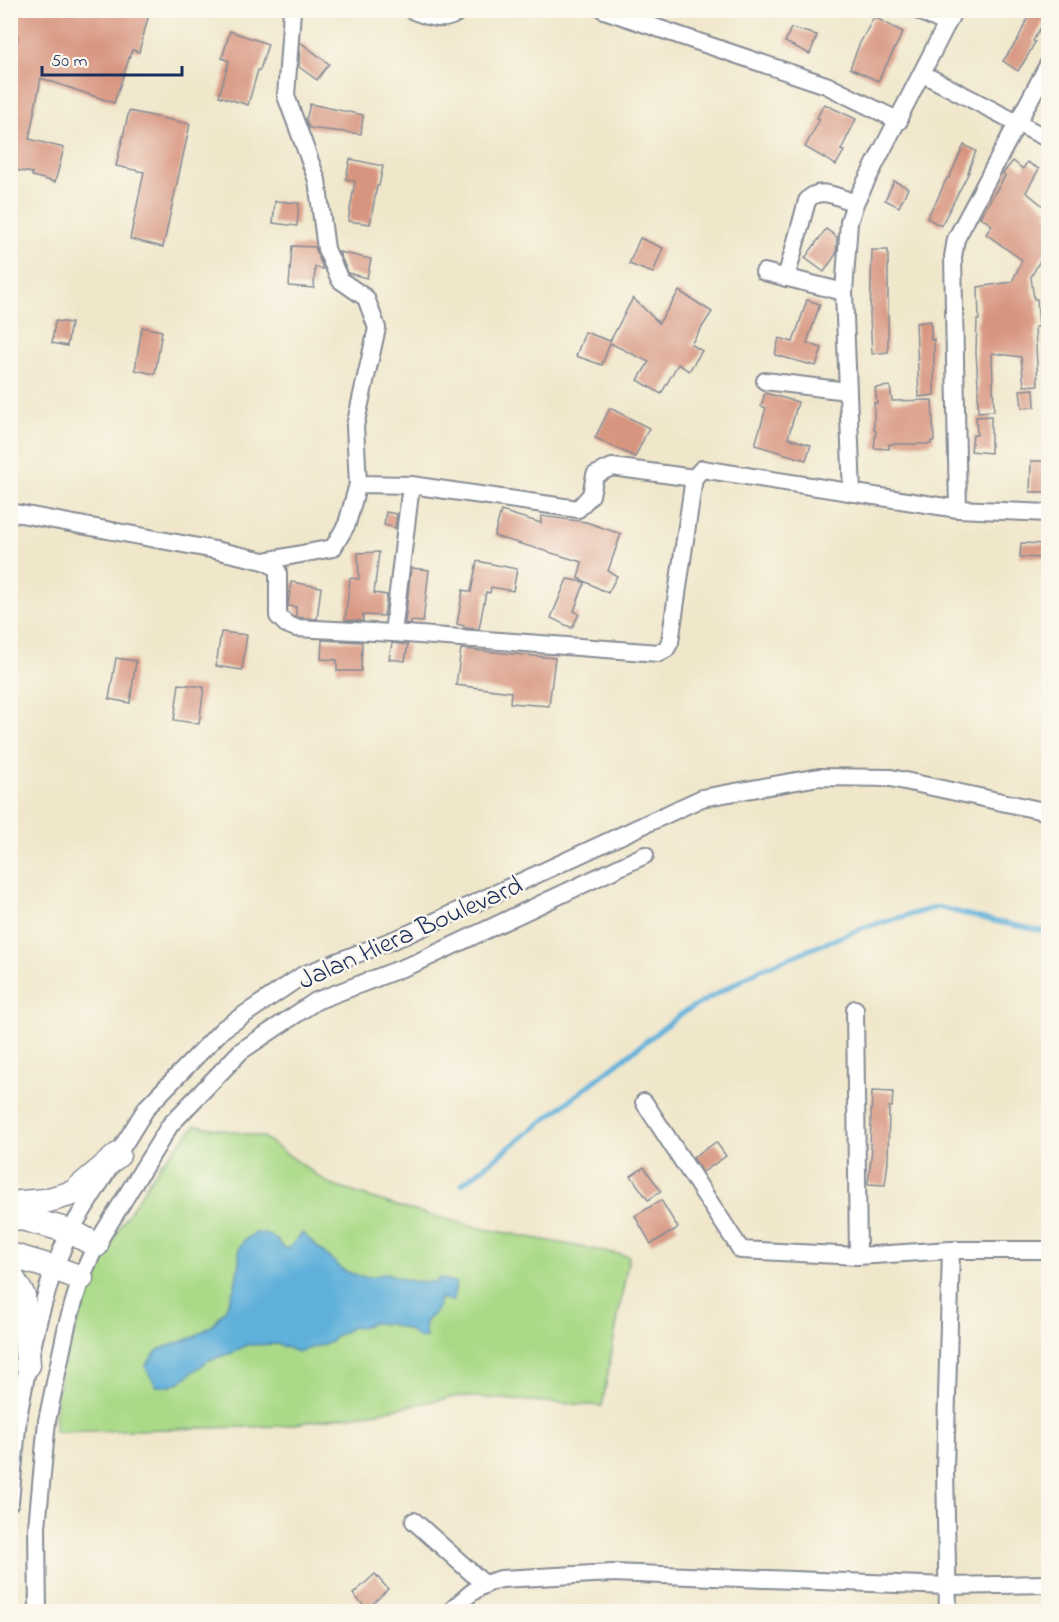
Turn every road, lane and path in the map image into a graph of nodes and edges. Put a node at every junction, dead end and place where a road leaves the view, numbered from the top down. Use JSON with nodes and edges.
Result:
{"nodes":[{"id":1,"x":292,"y":10,"type":"edge"},
{"id":2,"x":411,"y":10,"type":"edge"},
{"id":3,"x":460,"y":10,"type":"edge"},
{"id":4,"x":604,"y":10,"type":"edge"},
{"id":5,"x":917,"y":10,"type":"edge"},
{"id":6,"x":951,"y":17,"type":"edge"},
{"id":7,"x":1048,"y":65,"type":"edge"},
{"id":8,"x":923,"y":74,"type":"junction"},
{"id":9,"x":899,"y":121,"type":"junction"},
{"id":10,"x":1017,"y":124,"type":"junction"},
{"id":11,"x":1048,"y":139,"type":"edge"},
{"id":12,"x":855,"y":204,"type":"junction"},
{"id":13,"x":764,"y":272,"type":"dead end"},
{"id":14,"x":786,"y":278,"type":"junction"},
{"id":15,"x":844,"y":292,"type":"junction"},
{"id":16,"x":765,"y":381,"type":"dead end"},
{"id":17,"x":848,"y":391,"type":"junction"},
{"id":18,"x":694,"y":478,"type":"junction"},
{"id":19,"x":358,"y":484,"type":"junction"},
{"id":20,"x":411,"y":486,"type":"junction"},
{"id":21,"x":852,"y":493,"type":"junction"},
{"id":22,"x":958,"y":509,"type":"junction"},
{"id":23,"x":10,"y":512,"type":"edge"},
{"id":24,"x":1048,"y":513,"type":"edge"},
{"id":25,"x":264,"y":561,"type":"junction"},
{"id":26,"x":393,"y":633,"type":"junction"},
{"id":27,"x":1048,"y":812,"type":"edge"},
{"id":28,"x":645,"y":855,"type":"dead end"},
{"id":29,"x":406,"y":935,"type":"junction"},
{"id":30,"x":418,"y":962,"type":"junction"},
{"id":31,"x":855,"y":1009,"type":"dead end"},
{"id":32,"x":644,"y":1102,"type":"dead end"},
{"id":33,"x":118,"y":1155,"type":"junction"},
{"id":34,"x":10,"y":1204,"type":"edge"},
{"id":35,"x":10,"y":1215,"type":"edge"},
{"id":36,"x":70,"y":1231,"type":"junction"},
{"id":37,"x":96,"y":1245,"type":"junction"},
{"id":38,"x":951,"y":1250,"type":"junction"},
{"id":39,"x":1048,"y":1250,"type":"edge"},
{"id":40,"x":10,"y":1255,"type":"edge"},
{"id":41,"x":858,"y":1256,"type":"junction"},
{"id":42,"x":54,"y":1268,"type":"junction"},
{"id":43,"x":10,"y":1274,"type":"edge"},
{"id":44,"x":81,"y":1278,"type":"junction"},
{"id":45,"x":28,"y":1365,"type":"junction"},
{"id":46,"x":10,"y":1502,"type":"edge"},
{"id":47,"x":414,"y":1521,"type":"dead end"},
{"id":48,"x":483,"y":1583,"type":"junction"},
{"id":49,"x":1048,"y":1584,"type":"edge"},
{"id":50,"x":948,"y":1587,"type":"junction"},
{"id":51,"x":38,"y":1611,"type":"edge"},
{"id":52,"x":450,"y":1611,"type":"edge"},
{"id":53,"x":948,"y":1611,"type":"edge"}],
"edges":[{"from":1,"to":19,"type":"street"},
{"from":2,"to":3,"type":"street"},
{"from":4,"to":9,"type":"street"},
{"from":5,"to":6,"type":"street"},
{"from":6,"to":8,"type":"street"},
{"from":7,"to":10,"type":"street"},
{"from":8,"to":9,"type":"street"},
{"from":8,"to":10,"type":"street"},
{"from":9,"to":12,"type":"street"},
{"from":10,"to":11,"type":"street"},
{"from":10,"to":22,"type":"street"},
{"from":12,"to":14,"type":"street"},
{"from":12,"to":15,"type":"street"},
{"from":13,"to":14,"type":"street"},
{"from":14,"to":15,"type":"street"},
{"from":15,"to":17,"type":"street"},
{"from":16,"to":17,"type":"street"},
{"from":17,"to":21,"type":"street"},
{"from":18,"to":20,"type":"street"},
{"from":18,"to":21,"type":"street"},
{"from":18,"to":26,"type":"street"},
{"from":19,"to":20,"type":"street"},
{"from":19,"to":25,"type":"street"},
{"from":20,"to":26,"type":"street"},
{"from":21,"to":22,"type":"street"},
{"from":22,"to":24,"type":"street"},
{"from":23,"to":25,"type":"street"},
{"from":25,"to":26,"type":"street"},
{"from":27,"to":29,"type":"street","name":"Jalan Hiera Boulevard"},
{"from":28,"to":30,"type":"street","name":"Jalan Hiera Boulevard"},
{"from":29,"to":30,"type":"street"},
{"from":29,"to":33,"type":"street","name":"Jalan Hiera Boulevard"},
{"from":30,"to":37,"type":"street","name":"Jalan Hiera Boulevard"},
{"from":31,"to":41,"type":"street"},
{"from":32,"to":41,"type":"street"},
{"from":33,"to":34,"type":"main road"},
{"from":33,"to":36,"type":"street","name":"Jalan Hiera Boulevard"},
{"from":35,"to":36,"type":"main road"},
{"from":36,"to":37,"type":"main road"},
{"from":36,"to":42,"type":"street","name":"Jalan Hiera Boulevard"},
{"from":37,"to":44,"type":"street","name":"Jalan Hiera Boulevard"},
{"from":38,"to":39,"type":"street"},
{"from":38,"to":41,"type":"street"},
{"from":38,"to":50,"type":"street"},
{"from":40,"to":42,"type":"main road"},
{"from":42,"to":44,"type":"main road"},
{"from":42,"to":45,"type":"street"},
{"from":43,"to":45,"type":"main road"},
{"from":44,"to":51,"type":"street","name":"Jalan Hiera Boulevard"},
{"from":45,"to":46,"type":"street"},
{"from":47,"to":48,"type":"street"},
{"from":48,"to":50,"type":"street"},
{"from":48,"to":52,"type":"street"},
{"from":49,"to":50,"type":"street"},
{"from":50,"to":53,"type":"street"}]}
